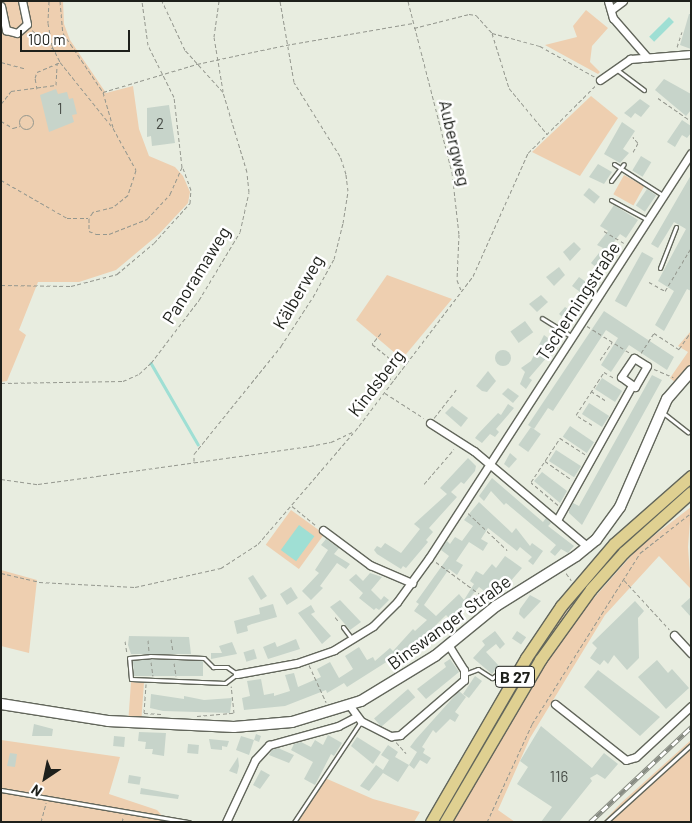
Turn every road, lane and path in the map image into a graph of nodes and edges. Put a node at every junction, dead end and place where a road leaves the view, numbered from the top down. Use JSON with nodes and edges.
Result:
{"nodes":[{"id":1,"x":22,"y":1,"type":"edge"},
{"id":2,"x":49,"y":1,"type":"edge"},
{"id":3,"x":60,"y":1,"type":"edge"},
{"id":4,"x":142,"y":1,"type":"edge"},
{"id":5,"x":162,"y":1,"type":"edge"},
{"id":6,"x":220,"y":1,"type":"edge"},
{"id":7,"x":280,"y":1,"type":"edge"},
{"id":8,"x":408,"y":1,"type":"edge"},
{"id":9,"x":608,"y":1,"type":"edge"},
{"id":10,"x":623,"y":1,"type":"edge"},
{"id":11,"x":1,"y":6,"type":"edge"},
{"id":12,"x":611,"y":10,"type":"junction"},
{"id":13,"x":413,"y":23,"type":"junction"},
{"id":14,"x":27,"y":24,"type":"junction"},
{"id":15,"x":414,"y":28,"type":"junction"},
{"id":16,"x":682,"y":32,"type":"dead end"},
{"id":17,"x":492,"y":33,"type":"junction"},
{"id":18,"x":286,"y":44,"type":"junction"},
{"id":19,"x":56,"y":52,"type":"junction"},
{"id":20,"x":691,"y":54,"type":"edge"},
{"id":21,"x":674,"y":55,"type":"junction"},
{"id":22,"x":647,"y":56,"type":"junction"},
{"id":23,"x":218,"y":61,"type":"junction"},
{"id":24,"x":1,"y":62,"type":"edge"},
{"id":25,"x":60,"y":62,"type":"junction"},
{"id":26,"x":57,"y":63,"type":"junction"},
{"id":27,"x":197,"y":64,"type":"junction"},
{"id":28,"x":24,"y":68,"type":"dead end"},
{"id":29,"x":614,"y":68,"type":"junction"},
{"id":30,"x":162,"y":76,"type":"junction"},
{"id":31,"x":600,"y":80,"type":"junction"},
{"id":32,"x":37,"y":90,"type":"junction"},
{"id":33,"x":644,"y":90,"type":"dead end"},
{"id":34,"x":103,"y":92,"type":"junction"},
{"id":35,"x":223,"y":92,"type":"junction"},
{"id":36,"x":1,"y":94,"type":"edge"},
{"id":37,"x":5,"y":95,"type":"junction"},
{"id":38,"x":658,"y":98,"type":"dead end"},
{"id":39,"x":1,"y":104,"type":"edge"},
{"id":40,"x":30,"y":117,"type":"junction"},
{"id":41,"x":30,"y":120,"type":"dead end"},
{"id":42,"x":1,"y":121,"type":"edge"},
{"id":43,"x":691,"y":121,"type":"edge"},
{"id":44,"x":6,"y":126,"type":"junction"},
{"id":45,"x":20,"y":126,"type":"junction"},
{"id":46,"x":1,"y":128,"type":"edge"},
{"id":47,"x":113,"y":128,"type":"junction"},
{"id":48,"x":548,"y":134,"type":"junction"},
{"id":49,"x":633,"y":137,"type":"dead end"},
{"id":50,"x":633,"y":152,"type":"dead end"},
{"id":51,"x":691,"y":153,"type":"edge"},
{"id":52,"x":614,"y":164,"type":"dead end"},
{"id":53,"x":624,"y":164,"type":"dead end"},
{"id":54,"x":182,"y":167,"type":"junction"},
{"id":55,"x":619,"y":170,"type":"junction"},
{"id":56,"x":1,"y":180,"type":"edge"},
{"id":57,"x":611,"y":181,"type":"dead end"},
{"id":58,"x":664,"y":196,"type":"junction"},
{"id":59,"x":611,"y":200,"type":"dead end"},
{"id":60,"x":89,"y":218,"type":"junction"},
{"id":61,"x":649,"y":220,"type":"junction"},
{"id":62,"x":676,"y":227,"type":"dead end"},
{"id":63,"x":604,"y":230,"type":"dead end"},
{"id":64,"x":632,"y":247,"type":"junction"},
{"id":65,"x":691,"y":248,"type":"edge"},
{"id":66,"x":660,"y":268,"type":"dead end"},
{"id":67,"x":649,"y":282,"type":"dead end"},
{"id":68,"x":1,"y":285,"type":"edge"},
{"id":69,"x":462,"y":291,"type":"junction"},
{"id":70,"x":542,"y":318,"type":"dead end"},
{"id":71,"x":592,"y":329,"type":"dead end"},
{"id":72,"x":691,"y":332,"type":"edge"},
{"id":73,"x":381,"y":333,"type":"dead end"},
{"id":74,"x":572,"y":338,"type":"junction"},
{"id":75,"x":612,"y":342,"type":"junction"},
{"id":76,"x":634,"y":357,"type":"junction"},
{"id":77,"x":600,"y":360,"type":"dead end"},
{"id":78,"x":657,"y":371,"type":"dead end"},
{"id":79,"x":691,"y":371,"type":"edge"},
{"id":80,"x":674,"y":378,"type":"dead end"},
{"id":81,"x":615,"y":379,"type":"dead end"},
{"id":82,"x":394,"y":381,"type":"junction"},
{"id":83,"x":1,"y":383,"type":"edge"},
{"id":84,"x":632,"y":385,"type":"junction"},
{"id":85,"x":456,"y":390,"type":"dead end"},
{"id":86,"x":591,"y":392,"type":"junction"},
{"id":87,"x":385,"y":393,"type":"junction"},
{"id":88,"x":605,"y":400,"type":"dead end"},
{"id":89,"x":662,"y":412,"type":"junction"},
{"id":90,"x":430,"y":422,"type":"junction"},
{"id":91,"x":592,"y":425,"type":"dead end"},
{"id":92,"x":354,"y":431,"type":"junction"},
{"id":93,"x":688,"y":432,"type":"dead end"},
{"id":94,"x":461,"y":441,"type":"junction"},
{"id":95,"x":588,"y":456,"type":"dead end"},
{"id":96,"x":544,"y":461,"type":"junction"},
{"id":97,"x":194,"y":462,"type":"junction"},
{"id":98,"x":490,"y":464,"type":"junction"},
{"id":99,"x":691,"y":476,"type":"edge"},
{"id":100,"x":1,"y":479,"type":"edge"},
{"id":101,"x":574,"y":480,"type":"dead end"},
{"id":102,"x":424,"y":484,"type":"dead end"},
{"id":103,"x":691,"y":492,"type":"edge"},
{"id":104,"x":558,"y":505,"type":"dead end"},
{"id":105,"x":292,"y":506,"type":"junction"},
{"id":106,"x":462,"y":507,"type":"junction"},
{"id":107,"x":691,"y":513,"type":"edge"},
{"id":108,"x":557,"y":520,"type":"junction"},
{"id":109,"x":323,"y":530,"type":"joint"},
{"id":110,"x":588,"y":547,"type":"junction"},
{"id":111,"x":507,"y":550,"type":"dead end"},
{"id":112,"x":429,"y":558,"type":"junction"},
{"id":113,"x":1,"y":573,"type":"edge"},
{"id":114,"x":623,"y":580,"type":"junction"},
{"id":115,"x":412,"y":583,"type":"junction"},
{"id":116,"x":496,"y":606,"type":"junction"},
{"id":117,"x":335,"y":617,"type":"dead end"},
{"id":118,"x":343,"y":627,"type":"joint"},
{"id":119,"x":674,"y":635,"type":"joint"},
{"id":120,"x":125,"y":640,"type":"dead end"},
{"id":121,"x":353,"y":640,"type":"junction"},
{"id":122,"x":448,"y":646,"type":"junction"},
{"id":123,"x":691,"y":653,"type":"edge"},
{"id":124,"x":129,"y":658,"type":"junction"},
{"id":125,"x":307,"y":660,"type":"junction"},
{"id":126,"x":503,"y":670,"type":"dead end"},
{"id":127,"x":237,"y":674,"type":"junction"},
{"id":128,"x":465,"y":674,"type":"junction"},
{"id":129,"x":146,"y":680,"type":"junction"},
{"id":130,"x":230,"y":682,"type":"junction"},
{"id":131,"x":321,"y":692,"type":"dead end"},
{"id":132,"x":1,"y":704,"type":"edge"},
{"id":133,"x":555,"y":704,"type":"dead end"},
{"id":134,"x":350,"y":706,"type":"junction"},
{"id":135,"x":691,"y":706,"type":"edge"},
{"id":136,"x":144,"y":713,"type":"junction"},
{"id":137,"x":164,"y":714,"type":"dead end"},
{"id":138,"x":193,"y":716,"type":"dead end"},
{"id":139,"x":358,"y":719,"type":"junction"},
{"id":140,"x":143,"y":724,"type":"junction"},
{"id":141,"x":391,"y":736,"type":"junction"},
{"id":142,"x":691,"y":745,"type":"edge"},
{"id":143,"x":406,"y":753,"type":"dead end"},
{"id":144,"x":1,"y":790,"type":"edge"},
{"id":145,"x":46,"y":799,"type":"junction"},
{"id":146,"x":41,"y":822,"type":"edge"},
{"id":147,"x":188,"y":822,"type":"edge"},
{"id":148,"x":226,"y":822,"type":"edge"},
{"id":149,"x":294,"y":822,"type":"edge"},
{"id":150,"x":431,"y":822,"type":"edge"},
{"id":151,"x":445,"y":822,"type":"edge"},
{"id":152,"x":487,"y":822,"type":"edge"},
{"id":153,"x":606,"y":822,"type":"edge"}],
"edges":[{"from":1,"to":14,"type":"street"},
{"from":2,"to":19,"type":"path"},
{"from":3,"to":34,"type":"path"},
{"from":4,"to":30,"type":"path"},
{"from":5,"to":27,"type":"path","name":"Panoramaweg"},
{"from":6,"to":23,"type":"path"},
{"from":7,"to":18,"type":"path","name":"Kälberweg"},
{"from":8,"to":13,"type":"path","name":"Aubergweg"},
{"from":9,"to":12,"type":"street"},
{"from":10,"to":12,"type":"street"},
{"from":11,"to":14,"type":"street"},
{"from":12,"to":22,"type":"street"},
{"from":13,"to":15,"type":"path","name":"Aubergweg"},
{"from":13,"to":18,"type":"path"},
{"from":14,"to":19,"type":"path"},
{"from":15,"to":17,"type":"path"},
{"from":15,"to":69,"type":"path","name":"Aubergweg"},
{"from":16,"to":21,"type":"path"},
{"from":17,"to":31,"type":"path"},
{"from":17,"to":48,"type":"path"},
{"from":18,"to":23,"type":"path"},
{"from":18,"to":97,"type":"path","name":"Kälberweg"},
{"from":19,"to":25,"type":"path"},
{"from":20,"to":21,"type":"street"},
{"from":21,"to":22,"type":"street"},
{"from":22,"to":29,"type":"street"},
{"from":23,"to":27,"type":"path"},
{"from":23,"to":35,"type":"path"},
{"from":24,"to":28,"type":"path"},
{"from":25,"to":26,"type":"path"},
{"from":25,"to":47,"type":"path"},
{"from":26,"to":32,"type":"path"},
{"from":26,"to":32,"type":"path"},
{"from":27,"to":30,"type":"path"},
{"from":27,"to":35,"type":"path","name":"Panoramaweg"},
{"from":29,"to":31,"type":"street"},
{"from":29,"to":33,"type":"lane"},
{"from":30,"to":34,"type":"path"},
{"from":30,"to":54,"type":"path"},
{"from":31,"to":48,"type":"path","name":"Kindsberg"},
{"from":32,"to":37,"type":"path"},
{"from":34,"to":47,"type":"path"},
{"from":35,"to":83,"type":"path","name":"Panoramaweg"},
{"from":36,"to":37,"type":"path"},
{"from":37,"to":39,"type":"path"},
{"from":38,"to":43,"type":"path"},
{"from":40,"to":41,"type":"path"},
{"from":40,"to":45,"type":"path"},
{"from":40,"to":45,"type":"path"},
{"from":42,"to":44,"type":"path"},
{"from":44,"to":45,"type":"path"},
{"from":44,"to":46,"type":"path"},
{"from":47,"to":60,"type":"path"},
{"from":48,"to":69,"type":"path","name":"Kindsberg"},
{"from":49,"to":50,"type":"path"},
{"from":51,"to":58,"type":"street","name":"Tscherningstraße"},
{"from":52,"to":55,"type":"lane"},
{"from":53,"to":55,"type":"lane"},
{"from":54,"to":60,"type":"path"},
{"from":54,"to":68,"type":"path"},
{"from":55,"to":57,"type":"lane"},
{"from":55,"to":58,"type":"lane"},
{"from":56,"to":60,"type":"path"},
{"from":58,"to":61,"type":"street","name":"Tscherningstraße"},
{"from":59,"to":61,"type":"lane"},
{"from":61,"to":64,"type":"street","name":"Tscherningstraße"},
{"from":62,"to":66,"type":"lane"},
{"from":63,"to":64,"type":"path"},
{"from":64,"to":74,"type":"street","name":"Tscherningstraße"},
{"from":65,"to":67,"type":"path"},
{"from":69,"to":82,"type":"path","name":"Kindsberg"},
{"from":70,"to":74,"type":"lane"},
{"from":71,"to":75,"type":"path"},
{"from":72,"to":76,"type":"path"},
{"from":73,"to":82,"type":"path"},
{"from":74,"to":98,"type":"street","name":"Tscherningstraße"},
{"from":75,"to":76,"type":"path"},
{"from":75,"to":77,"type":"path"},
{"from":76,"to":84,"type":"street"},
{"from":76,"to":84,"type":"street"},
{"from":78,"to":80,"type":"path"},
{"from":79,"to":89,"type":"main road","name":"Binswanger Straße"},
{"from":81,"to":86,"type":"path"},
{"from":82,"to":87,"type":"path","name":"Kindsberg"},
{"from":84,"to":108,"type":"street"},
{"from":85,"to":90,"type":"path"},
{"from":86,"to":88,"type":"path"},
{"from":86,"to":91,"type":"path"},
{"from":87,"to":90,"type":"path"},
{"from":87,"to":92,"type":"path","name":"Kindsberg"},
{"from":89,"to":93,"type":"lane"},
{"from":89,"to":110,"type":"main road","name":"Binswanger Straße"},
{"from":90,"to":94,"type":"street"},
{"from":92,"to":97,"type":"path","name":"Kindsberg"},
{"from":92,"to":105,"type":"path"},
{"from":94,"to":98,"type":"street"},
{"from":94,"to":102,"type":"path"},
{"from":95,"to":96,"type":"path"},
{"from":96,"to":101,"type":"path"},
{"from":96,"to":104,"type":"path"},
{"from":97,"to":100,"type":"path","name":"Kindsberg"},
{"from":98,"to":106,"type":"street","name":"Tscherningstraße"},
{"from":98,"to":108,"type":"street"},
{"from":99,"to":150,"type":"main road","number":"B 27"},
{"from":103,"to":151,"type":"main road","number":"B 27"},
{"from":105,"to":109,"type":"path"},
{"from":105,"to":113,"type":"path"},
{"from":106,"to":111,"type":"path"},
{"from":106,"to":112,"type":"street","name":"Tscherningstraße"},
{"from":107,"to":114,"type":"path"},
{"from":108,"to":110,"type":"street"},
{"from":109,"to":115,"type":"street"},
{"from":110,"to":116,"type":"main road","name":"Binswanger Straße"},
{"from":112,"to":115,"type":"street","name":"Tscherningstraße"},
{"from":112,"to":116,"type":"path"},
{"from":114,"to":119,"type":"path"},
{"from":114,"to":152,"type":"path"},
{"from":115,"to":121,"type":"street","name":"Tscherningstraße"},
{"from":116,"to":122,"type":"main road","name":"Binswanger Straße"},
{"from":117,"to":118,"type":"path"},
{"from":118,"to":121,"type":"lane"},
{"from":119,"to":123,"type":"street"},
{"from":120,"to":124,"type":"path"},
{"from":121,"to":125,"type":"street","name":"Tscherningstraße"},
{"from":122,"to":128,"type":"street"},
{"from":122,"to":134,"type":"main road","name":"Binswanger Straße"},
{"from":124,"to":127,"type":"lane"},
{"from":124,"to":129,"type":"lane"},
{"from":125,"to":127,"type":"street","name":"Tscherningstraße"},
{"from":125,"to":131,"type":"path"},
{"from":126,"to":128,"type":"lane"},
{"from":127,"to":130,"type":"lane"},
{"from":128,"to":141,"type":"street"},
{"from":129,"to":130,"type":"lane"},
{"from":129,"to":136,"type":"path"},
{"from":130,"to":138,"type":"path"},
{"from":132,"to":140,"type":"main road","name":"Binswanger Straße"},
{"from":133,"to":135,"type":"street"},
{"from":134,"to":139,"type":"street"},
{"from":134,"to":140,"type":"main road","name":"Binswanger Straße"},
{"from":136,"to":137,"type":"path"},
{"from":136,"to":140,"type":"path"},
{"from":139,"to":141,"type":"street"},
{"from":139,"to":148,"type":"street"},
{"from":139,"to":149,"type":"lane"},
{"from":141,"to":143,"type":"path"},
{"from":142,"to":153,"type":"lane"},
{"from":144,"to":145,"type":"lane"},
{"from":145,"to":146,"type":"path"},
{"from":145,"to":147,"type":"lane"}]}
